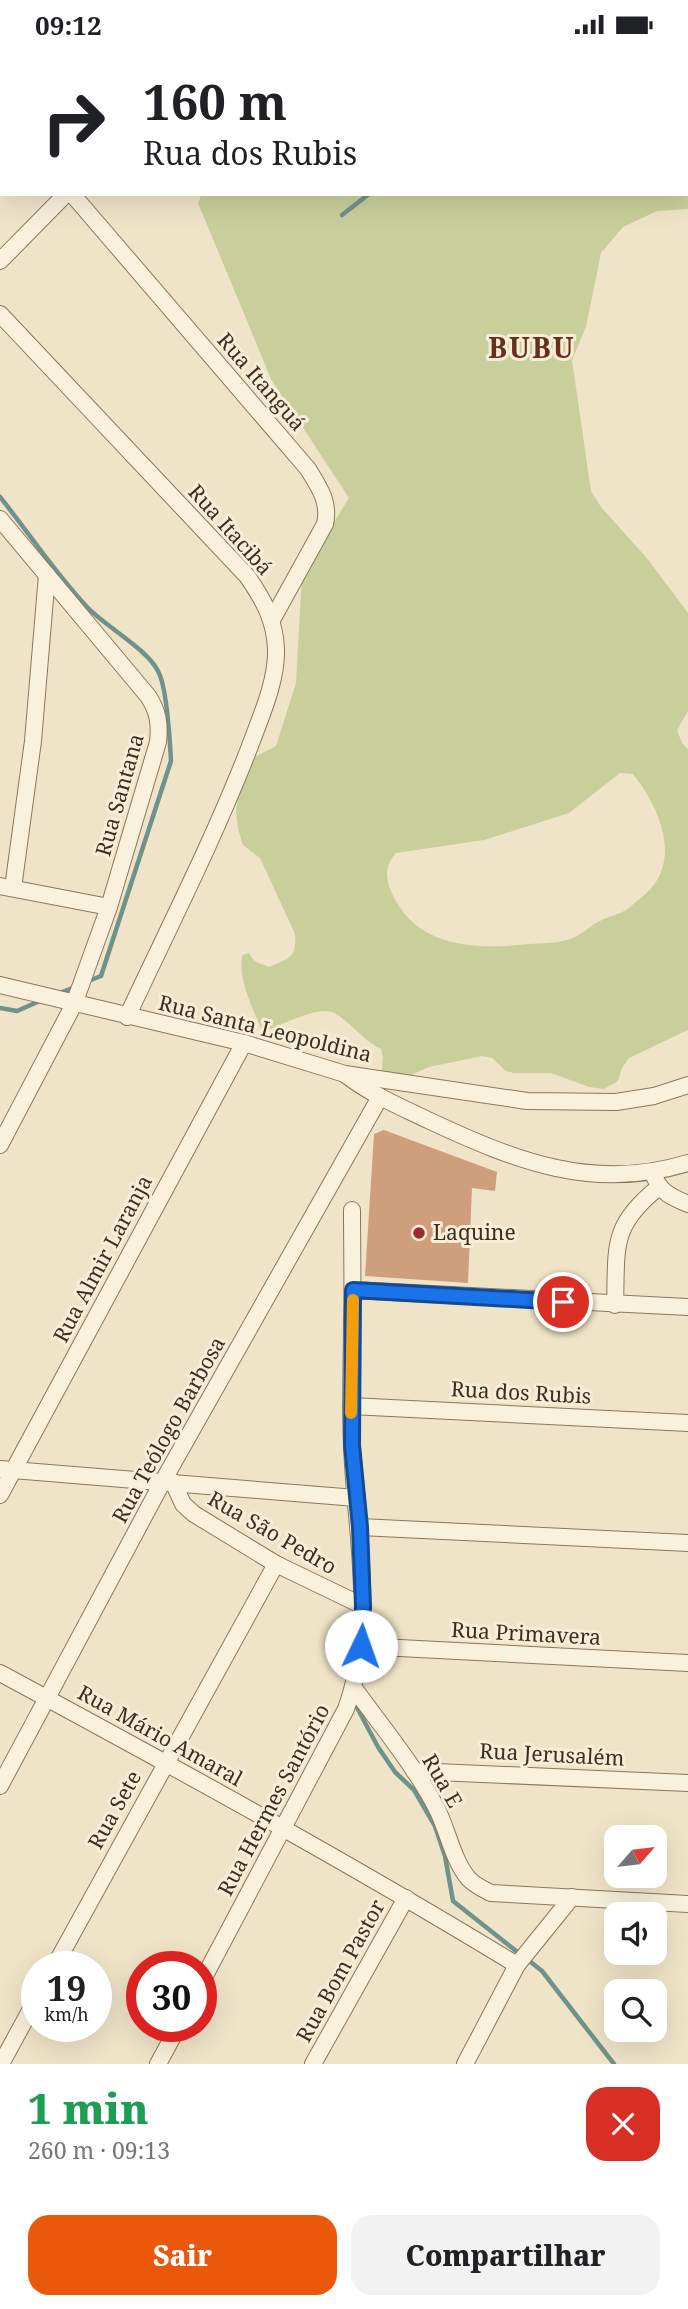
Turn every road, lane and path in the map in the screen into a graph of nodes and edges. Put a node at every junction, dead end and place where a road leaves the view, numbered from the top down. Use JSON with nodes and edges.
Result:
{"nodes":[{"id":1,"x":64,"y":196,"type":"edge"},
{"id":2,"x":74,"y":196,"type":"edge"},
{"id":3,"x":0,"y":261,"type":"edge"},
{"id":4,"x":0,"y":314,"type":"edge"},
{"id":5,"x":0,"y":519,"type":"edge"},
{"id":6,"x":47,"y":575,"type":"junction"},
{"id":7,"x":272,"y":620,"type":"junction"},
{"id":8,"x":7,"y":887,"type":"edge"},
{"id":9,"x":109,"y":907,"type":"junction"},
{"id":10,"x":0,"y":985,"type":"edge"},
{"id":11,"x":74,"y":1005,"type":"junction"},
{"id":12,"x":127,"y":1017,"type":"junction"},
{"id":13,"x":244,"y":1043,"type":"junction"},
{"id":14,"x":345,"y":1074,"type":"junction"},
{"id":15,"x":688,"y":1085,"type":"edge"},
{"id":16,"x":380,"y":1097,"type":"junction"},
{"id":17,"x":0,"y":1145,"type":"edge"},
{"id":18,"x":688,"y":1163,"type":"edge"},
{"id":19,"x":656,"y":1179,"type":"junction"},
{"id":20,"x":687,"y":1203,"type":"edge"},
{"id":21,"x":352,"y":1210,"type":"dead end"},
{"id":22,"x":353,"y":1290,"type":"junction"},
{"id":23,"x":615,"y":1305,"type":"junction"},
{"id":24,"x":688,"y":1307,"type":"edge"},
{"id":25,"x":351,"y":1406,"type":"junction"},
{"id":26,"x":688,"y":1423,"type":"edge"},
{"id":27,"x":7,"y":1469,"type":"edge"},
{"id":28,"x":168,"y":1482,"type":"junction"},
{"id":29,"x":0,"y":1495,"type":"edge"},
{"id":30,"x":356,"y":1498,"type":"junction"},
{"id":31,"x":360,"y":1527,"type":"junction"},
{"id":32,"x":688,"y":1543,"type":"edge"},
{"id":33,"x":276,"y":1564,"type":"junction"},
{"id":34,"x":363,"y":1606,"type":"junction"},
{"id":35,"x":361,"y":1646,"type":"junction"},
{"id":36,"x":688,"y":1663,"type":"edge"},
{"id":37,"x":0,"y":1673,"type":"edge"},
{"id":38,"x":354,"y":1688,"type":"junction"},
{"id":39,"x":47,"y":1698,"type":"junction"},
{"id":40,"x":165,"y":1764,"type":"junction"},
{"id":41,"x":414,"y":1771,"type":"junction"},
{"id":42,"x":688,"y":1783,"type":"edge"},
{"id":43,"x":0,"y":1786,"type":"edge"},
{"id":44,"x":284,"y":1828,"type":"junction"},
{"id":45,"x":406,"y":1898,"type":"junction"},
{"id":46,"x":572,"y":1898,"type":"junction"},
{"id":47,"x":688,"y":1904,"type":"edge"},
{"id":48,"x":63,"y":1951,"type":"edge"},
{"id":49,"x":217,"y":1953,"type":"edge"},
{"id":50,"x":517,"y":1965,"type":"junction"},
{"id":51,"x":21,"y":2027,"type":"edge"},
{"id":52,"x":170,"y":2042,"type":"edge"},
{"id":53,"x":1,"y":2064,"type":"edge"},
{"id":54,"x":158,"y":2064,"type":"edge"},
{"id":55,"x":313,"y":2064,"type":"edge"},
{"id":56,"x":465,"y":2064,"type":"edge"}],
"edges":[{"from":1,"to":3,"type":"street"},
{"from":2,"to":7,"type":"street","name":"Rua Itanguá"},
{"from":4,"to":7,"type":"street","name":"Rua Itacibá"},
{"from":5,"to":6,"type":"street","name":"Rua Santana"},
{"from":6,"to":8,"type":"street"},
{"from":6,"to":9,"type":"street","name":"Rua Santana"},
{"from":7,"to":12,"type":"street","name":"Rua Itacibá"},
{"from":8,"to":9,"type":"street"},
{"from":9,"to":11,"type":"street","name":"Rua Santana"},
{"from":10,"to":11,"type":"street","name":"Rua Santa Leopoldina"},
{"from":11,"to":12,"type":"street","name":"Rua Santa Leopoldina"},
{"from":11,"to":17,"type":"street","name":"Rua Santana"},
{"from":12,"to":13,"type":"street","name":"Rua Santa Leopoldina"},
{"from":13,"to":14,"type":"street","name":"Rua Santa Leopoldina"},
{"from":13,"to":27,"type":"street","name":"Rua Almir Laranja"},
{"from":14,"to":15,"type":"street","name":"Rua Santa Leopoldina"},
{"from":14,"to":16,"type":"street"},
{"from":16,"to":19,"type":"street"},
{"from":16,"to":28,"type":"street","name":"Rua Teólogo Barbosa"},
{"from":18,"to":19,"type":"street"},
{"from":19,"to":20,"type":"street"},
{"from":19,"to":23,"type":"street"},
{"from":21,"to":22,"type":"street","name":"Rua Hermes Santório"},
{"from":22,"to":23,"type":"street"},
{"from":22,"to":25,"type":"street","name":"Rua Hermes Santório"},
{"from":23,"to":24,"type":"street"},
{"from":25,"to":26,"type":"street","name":"Rua dos Rubis"},
{"from":25,"to":30,"type":"street","name":"Rua Hermes Santório"},
{"from":27,"to":28,"type":"street"},
{"from":27,"to":29,"type":"street","name":"Rua Almir Laranja"},
{"from":28,"to":30,"type":"street"},
{"from":28,"to":33,"type":"street","name":"Rua São Pedro"},
{"from":28,"to":39,"type":"street","name":"Rua Teólogo Barbosa"},
{"from":30,"to":31,"type":"street","name":"Rua Hermes Santório"},
{"from":31,"to":32,"type":"street"},
{"from":31,"to":34,"type":"street","name":"Rua Hermes Santório"},
{"from":33,"to":34,"type":"street","name":"Rua São Pedro"},
{"from":33,"to":40,"type":"street","name":"Rua Sete"},
{"from":34,"to":35,"type":"street","name":"Rua Hermes Santório"},
{"from":35,"to":36,"type":"street","name":"Rua Primavera"},
{"from":35,"to":38,"type":"street","name":"Rua Hermes Santório"},
{"from":37,"to":39,"type":"street","name":"Rua Mário Amaral"},
{"from":38,"to":41,"type":"street","name":"Rua E"},
{"from":38,"to":44,"type":"street","name":"Rua Hermes Santório"},
{"from":39,"to":40,"type":"street","name":"Rua Mário Amaral"},
{"from":39,"to":43,"type":"street","name":"Rua Teólogo Barbosa"},
{"from":40,"to":44,"type":"street","name":"Rua Mário Amaral"},
{"from":40,"to":48,"type":"street","name":"Rua Sete"},
{"from":41,"to":42,"type":"street","name":"Rua Jerusalém"},
{"from":41,"to":46,"type":"street","name":"Rua E"},
{"from":44,"to":45,"type":"street","name":"Rua Mário Amaral"},
{"from":44,"to":49,"type":"street","name":"Rua Hermes Santório"},
{"from":45,"to":50,"type":"street","name":"Rua Mário Amaral"},
{"from":45,"to":55,"type":"street","name":"Rua Bom Pastor"},
{"from":46,"to":47,"type":"street"},
{"from":46,"to":50,"type":"street"},
{"from":50,"to":56,"type":"street"},
{"from":51,"to":53,"type":"street"},
{"from":52,"to":54,"type":"street"}]}
